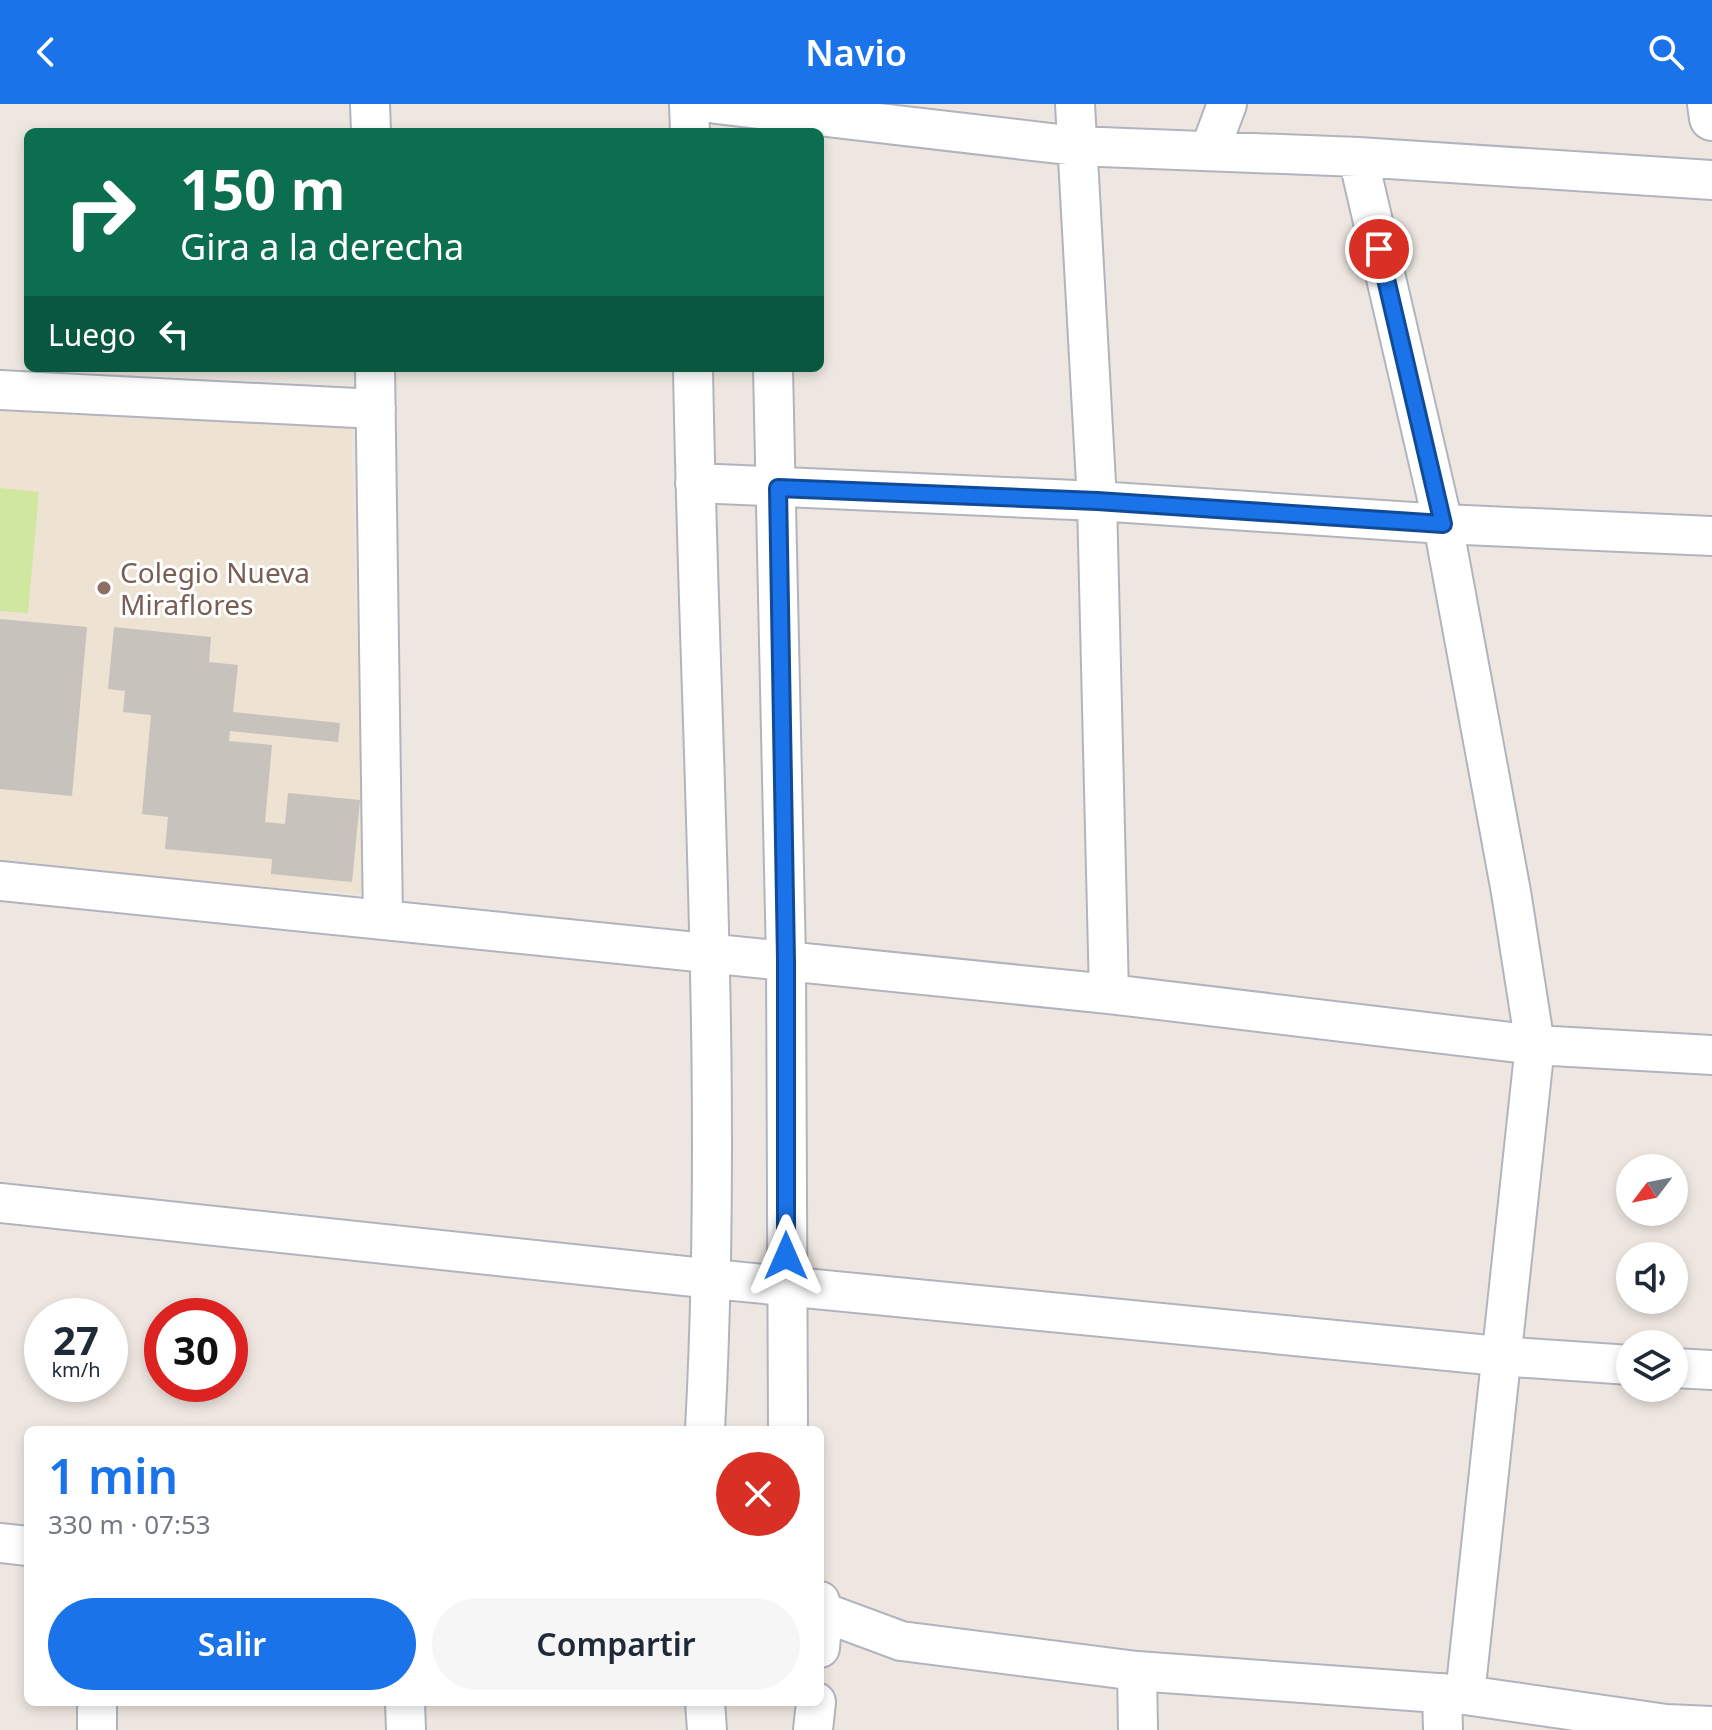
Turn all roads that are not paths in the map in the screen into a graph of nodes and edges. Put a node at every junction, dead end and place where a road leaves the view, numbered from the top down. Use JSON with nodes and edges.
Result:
{"nodes":[{"id":1,"x":370,"y":104,"type":"edge"},
{"id":2,"x":689,"y":104,"type":"edge"},
{"id":3,"x":716,"y":104,"type":"edge"},
{"id":4,"x":1075,"y":104,"type":"edge"},
{"id":5,"x":1227,"y":104,"type":"edge"},
{"id":6,"x":1710,"y":104,"type":"edge"},
{"id":7,"x":763,"y":115,"type":"edge"},
{"id":8,"x":1712,"y":118,"type":"edge"},
{"id":9,"x":371,"y":128,"type":"edge"},
{"id":10,"x":690,"y":128,"type":"edge"},
{"id":11,"x":1076,"y":146,"type":"junction"},
{"id":12,"x":1210,"y":150,"type":"junction"},
{"id":13,"x":1358,"y":157,"type":"junction"},
{"id":14,"x":1712,"y":180,"type":"edge"},
{"id":15,"x":375,"y":372,"type":"edge"},
{"id":16,"x":693,"y":372,"type":"edge"},
{"id":17,"x":773,"y":372,"type":"edge"},
{"id":18,"x":0,"y":390,"type":"edge"},
{"id":19,"x":376,"y":409,"type":"junction"},
{"id":20,"x":695,"y":483,"type":"junction"},
{"id":21,"x":778,"y":488,"type":"junction"},
{"id":22,"x":1097,"y":501,"type":"junction"},
{"id":23,"x":1443,"y":524,"type":"junction"},
{"id":24,"x":1712,"y":536,"type":"edge"},
{"id":25,"x":0,"y":881,"type":"edge"},
{"id":26,"x":383,"y":920,"type":"junction"},
{"id":27,"x":711,"y":953,"type":"junction"},
{"id":28,"x":786,"y":960,"type":"junction"},
{"id":29,"x":1109,"y":994,"type":"junction"},
{"id":30,"x":1535,"y":1045,"type":"junction"},
{"id":31,"x":1712,"y":1055,"type":"edge"},
{"id":32,"x":0,"y":1203,"type":"edge"},
{"id":33,"x":713,"y":1279,"type":"junction"},
{"id":34,"x":786,"y":1285,"type":"junction"},
{"id":35,"x":1499,"y":1356,"type":"junction"},
{"id":36,"x":1616,"y":1364,"type":"edge"},
{"id":37,"x":1688,"y":1369,"type":"edge"},
{"id":38,"x":1712,"y":1370,"type":"edge"},
{"id":39,"x":705,"y":1426,"type":"edge"},
{"id":40,"x":788,"y":1426,"type":"edge"},
{"id":41,"x":0,"y":1543,"type":"edge"},
{"id":42,"x":24,"y":1546,"type":"edge"},
{"id":43,"x":824,"y":1619,"type":"edge"},
{"id":44,"x":1137,"y":1671,"type":"junction"},
{"id":45,"x":1454,"y":1694,"type":"junction"},
{"id":46,"x":97,"y":1706,"type":"edge"},
{"id":47,"x":405,"y":1706,"type":"edge"},
{"id":48,"x":705,"y":1706,"type":"edge"},
{"id":49,"x":816,"y":1706,"type":"edge"},
{"id":50,"x":1712,"y":1726,"type":"edge"},
{"id":51,"x":1667,"y":1727,"type":"edge"},
{"id":52,"x":97,"y":1730,"type":"edge"},
{"id":53,"x":406,"y":1730,"type":"edge"},
{"id":54,"x":707,"y":1730,"type":"edge"},
{"id":55,"x":813,"y":1730,"type":"edge"},
{"id":56,"x":1138,"y":1730,"type":"edge"},
{"id":57,"x":1443,"y":1730,"type":"edge"}],
"edges":[{"from":1,"to":9,"type":"street"},
{"from":2,"to":10,"type":"street"},
{"from":3,"to":7,"type":"street"},
{"from":4,"to":11,"type":"street"},
{"from":5,"to":12,"type":"street"},
{"from":6,"to":8,"type":"street"},
{"from":7,"to":11,"type":"street"},
{"from":11,"to":12,"type":"street"},
{"from":11,"to":22,"type":"street"},
{"from":12,"to":13,"type":"street"},
{"from":13,"to":14,"type":"street"},
{"from":13,"to":23,"type":"street"},
{"from":15,"to":19,"type":"street"},
{"from":16,"to":20,"type":"street"},
{"from":17,"to":21,"type":"street"},
{"from":18,"to":19,"type":"street"},
{"from":19,"to":26,"type":"street"},
{"from":20,"to":21,"type":"street"},
{"from":20,"to":27,"type":"street"},
{"from":21,"to":22,"type":"street"},
{"from":21,"to":28,"type":"street"},
{"from":22,"to":23,"type":"street"},
{"from":22,"to":29,"type":"street"},
{"from":23,"to":24,"type":"street"},
{"from":23,"to":30,"type":"street"},
{"from":25,"to":26,"type":"street"},
{"from":26,"to":27,"type":"street"},
{"from":27,"to":28,"type":"street"},
{"from":27,"to":33,"type":"street"},
{"from":28,"to":29,"type":"street"},
{"from":28,"to":34,"type":"street"},
{"from":29,"to":30,"type":"street"},
{"from":30,"to":31,"type":"street"},
{"from":30,"to":35,"type":"street"},
{"from":32,"to":33,"type":"street"},
{"from":33,"to":34,"type":"street"},
{"from":33,"to":39,"type":"street"},
{"from":34,"to":35,"type":"street"},
{"from":34,"to":40,"type":"street"},
{"from":35,"to":36,"type":"street"},
{"from":35,"to":45,"type":"street"},
{"from":37,"to":38,"type":"street"},
{"from":41,"to":42,"type":"street"},
{"from":43,"to":44,"type":"street"},
{"from":44,"to":45,"type":"street"},
{"from":44,"to":56,"type":"street"},
{"from":45,"to":51,"type":"street"},
{"from":45,"to":57,"type":"street"},
{"from":46,"to":52,"type":"street"},
{"from":47,"to":53,"type":"street"},
{"from":48,"to":54,"type":"street"},
{"from":49,"to":55,"type":"street"},
{"from":50,"to":51,"type":"street"}]}
